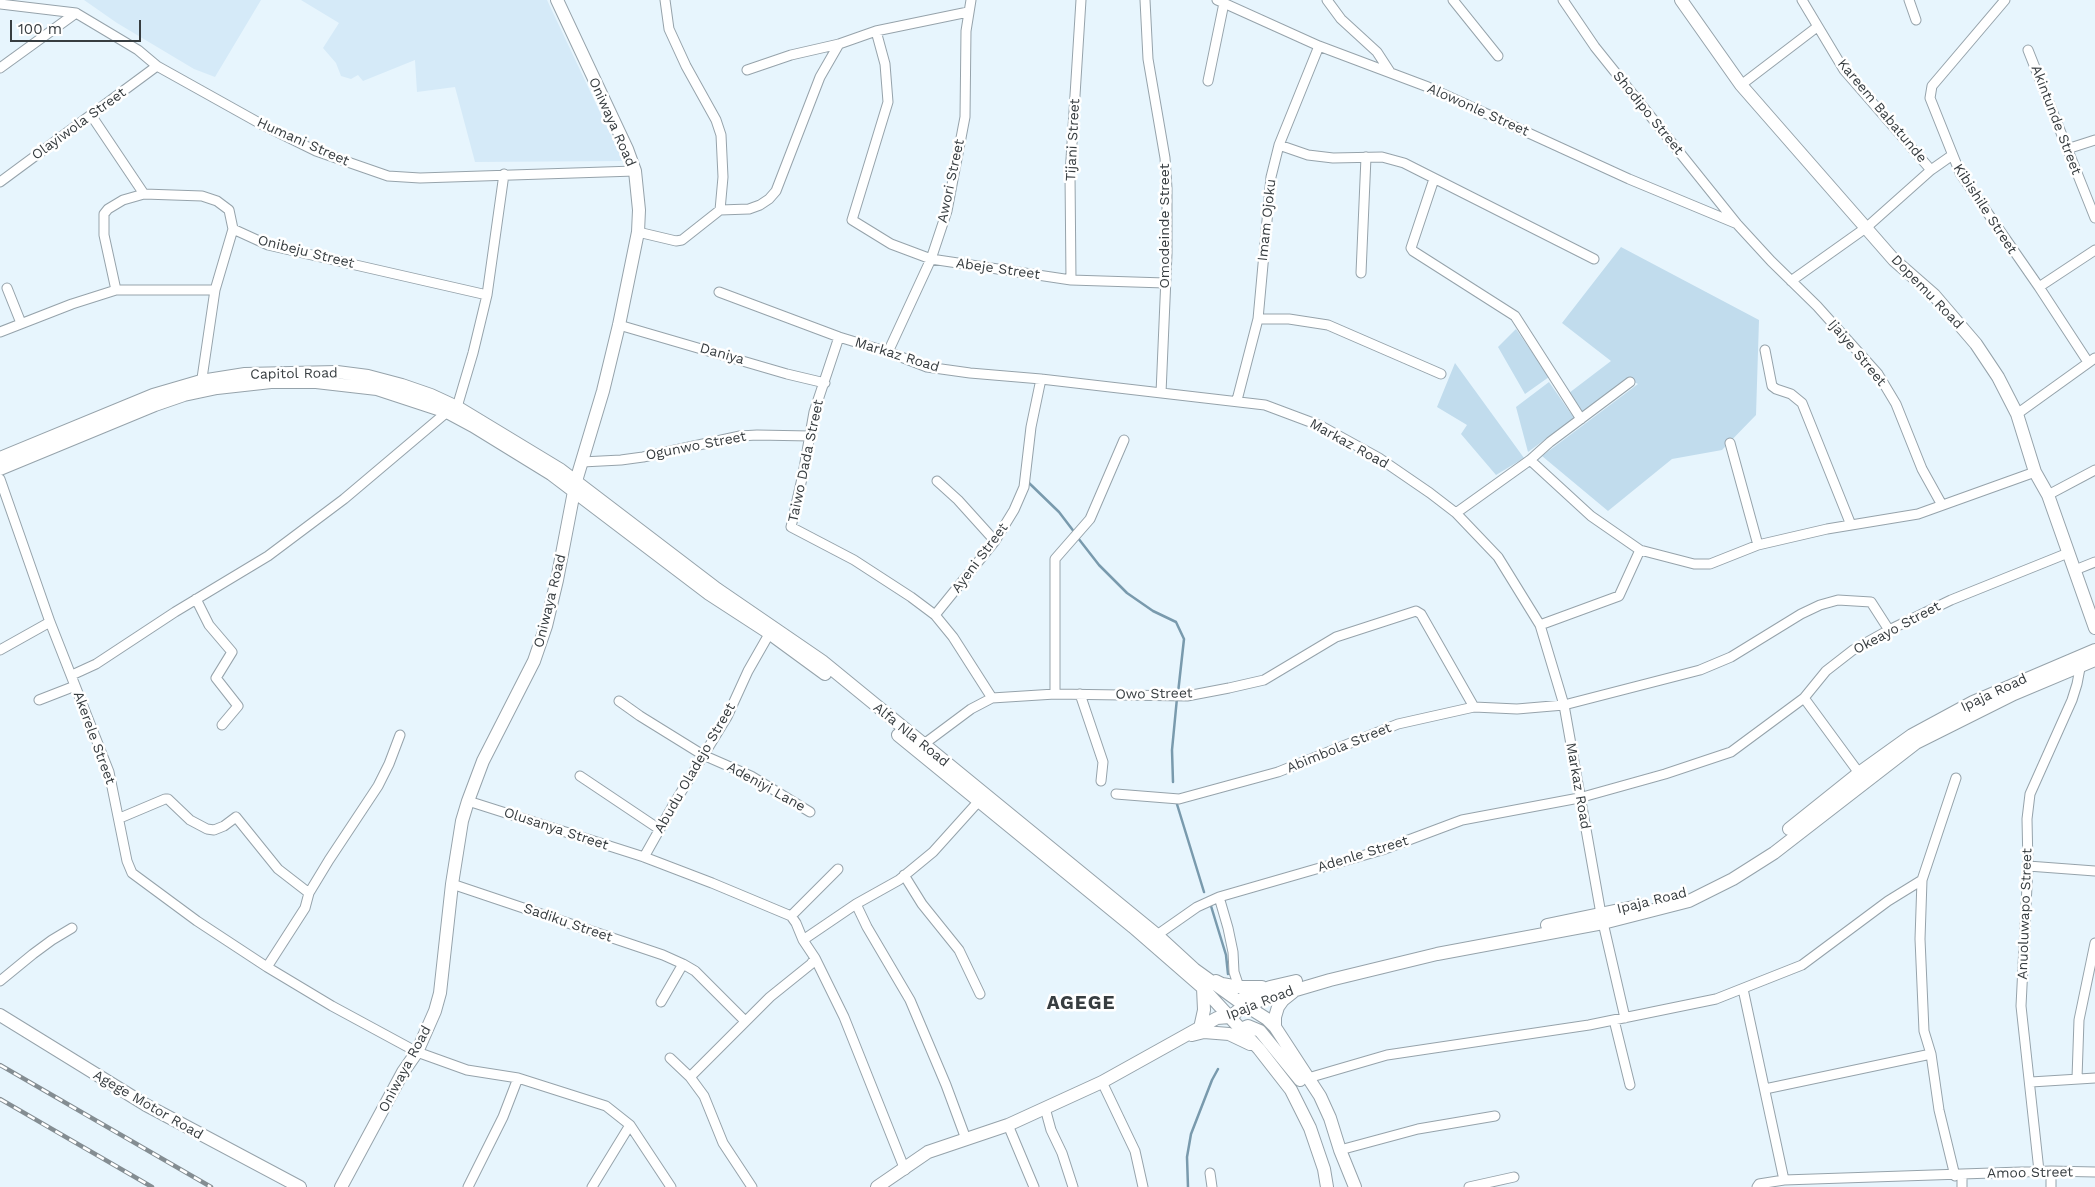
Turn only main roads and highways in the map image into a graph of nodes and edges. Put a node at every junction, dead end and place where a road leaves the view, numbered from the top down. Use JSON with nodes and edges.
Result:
{"nodes":[{"id":1,"x":557,"y":0,"type":"edge"},
{"id":2,"x":1681,"y":0,"type":"edge"},
{"id":3,"x":201,"y":386,"type":"junction"},
{"id":4,"x":0,"y":458,"type":"edge"},
{"id":5,"x":0,"y":469,"type":"edge"},
{"id":6,"x":575,"y":487,"type":"junction"},
{"id":7,"x":2095,"y":628,"type":"edge"},
{"id":8,"x":2095,"y":650,"type":"edge"},
{"id":9,"x":2095,"y":660,"type":"edge"},
{"id":10,"x":2081,"y":661,"type":"junction"},
{"id":11,"x":919,"y":748,"type":"junction"},
{"id":12,"x":1732,"y":876,"type":"junction"},
{"id":13,"x":1602,"y":918,"type":"junction"},
{"id":14,"x":1154,"y":940,"type":"junction"},
{"id":15,"x":1194,"y":968,"type":"junction"},
{"id":16,"x":1307,"y":986,"type":"junction"},
{"id":17,"x":1270,"y":987,"type":"junction"},
{"id":18,"x":1203,"y":988,"type":"junction"},
{"id":19,"x":1241,"y":1003,"type":"junction"},
{"id":20,"x":0,"y":1015,"type":"edge"},
{"id":21,"x":1223,"y":1015,"type":"junction"},
{"id":22,"x":1276,"y":1027,"type":"junction"},
{"id":23,"x":1200,"y":1028,"type":"junction"},
{"id":24,"x":1241,"y":1030,"type":"junction"},
{"id":25,"x":1180,"y":1038,"type":"junction"},
{"id":26,"x":1258,"y":1049,"type":"junction"},
{"id":27,"x":1340,"y":1150,"type":"junction"},
{"id":28,"x":1346,"y":1164,"type":"junction"},
{"id":29,"x":300,"y":1187,"type":"edge"},
{"id":30,"x":341,"y":1187,"type":"edge"},
{"id":31,"x":877,"y":1187,"type":"edge"},
{"id":32,"x":1329,"y":1187,"type":"edge"},
{"id":33,"x":1348,"y":1187,"type":"edge"},
{"id":34,"x":1355,"y":1187,"type":"edge"}],
"edges":[{"from":1,"to":6,"type":"main road","name":"Oniwaya Road"},
{"from":2,"to":7,"type":"main road","name":"Dopemu Road"},
{"from":3,"to":4,"type":"main road","name":"Capitol Road"},
{"from":3,"to":5,"type":"main road","name":"Capitol Road"},
{"from":3,"to":6,"type":"main road","name":"Capitol Road"},
{"from":6,"to":11,"type":"main road","name":"Alfa Nla Road"},
{"from":6,"to":30,"type":"main road","name":"Oniwaya Road"},
{"from":8,"to":10,"type":"main road","name":"Ipaja Road"},
{"from":9,"to":10,"type":"main road","name":"Ipaja Road"},
{"from":10,"to":12,"type":"main road","name":"Ipaja Road"},
{"from":10,"to":12,"type":"main road","name":"Ipaja Road"},
{"from":11,"to":14,"type":"main road","name":"Alfa Nla Road"},
{"from":11,"to":14,"type":"main road","name":"Alfa Nla Road"},
{"from":12,"to":13,"type":"main road","name":"Ipaja Road"},
{"from":13,"to":16,"type":"main road","name":"Ipaja Road"},
{"from":13,"to":17,"type":"main road","name":"Ipaja Road"},
{"from":14,"to":15,"type":"main road","name":"Alfa Nla Road"},
{"from":14,"to":18,"type":"main road","name":"Alfa Nla Road"},
{"from":15,"to":17,"type":"main road"},
{"from":15,"to":19,"type":"main road","name":"Alfa Nla Road"},
{"from":16,"to":19,"type":"main road","name":"Ipaja Road"},
{"from":16,"to":22,"type":"main road"},
{"from":17,"to":19,"type":"main road","name":"Ipaja Road"},
{"from":18,"to":21,"type":"main road","name":"Alfa Nla Road"},
{"from":18,"to":23,"type":"main road"},
{"from":19,"to":21,"type":"main road","name":"Ipaja Road"},
{"from":19,"to":22,"type":"main road","name":"Alfa Nla Road"},
{"from":20,"to":29,"type":"main road","name":"Agege Motor Road"},
{"from":21,"to":23,"type":"main road","name":"Ipaja Road"},
{"from":21,"to":24,"type":"main road","name":"Alfa Nla Road"},
{"from":22,"to":27,"type":"main road"},
{"from":23,"to":25,"type":"main road","name":"Ipaja Road"},
{"from":24,"to":26,"type":"main road","name":"Alfa Nla Road"},
{"from":24,"to":27,"type":"main road"},
{"from":25,"to":26,"type":"main road"},
{"from":25,"to":31,"type":"main road","name":"Ipaja Road"},
{"from":26,"to":32,"type":"main road","name":"Alfa Nla Road"},
{"from":27,"to":28,"type":"main road"},
{"from":28,"to":33,"type":"main road"},
{"from":28,"to":34,"type":"main road"}]}
